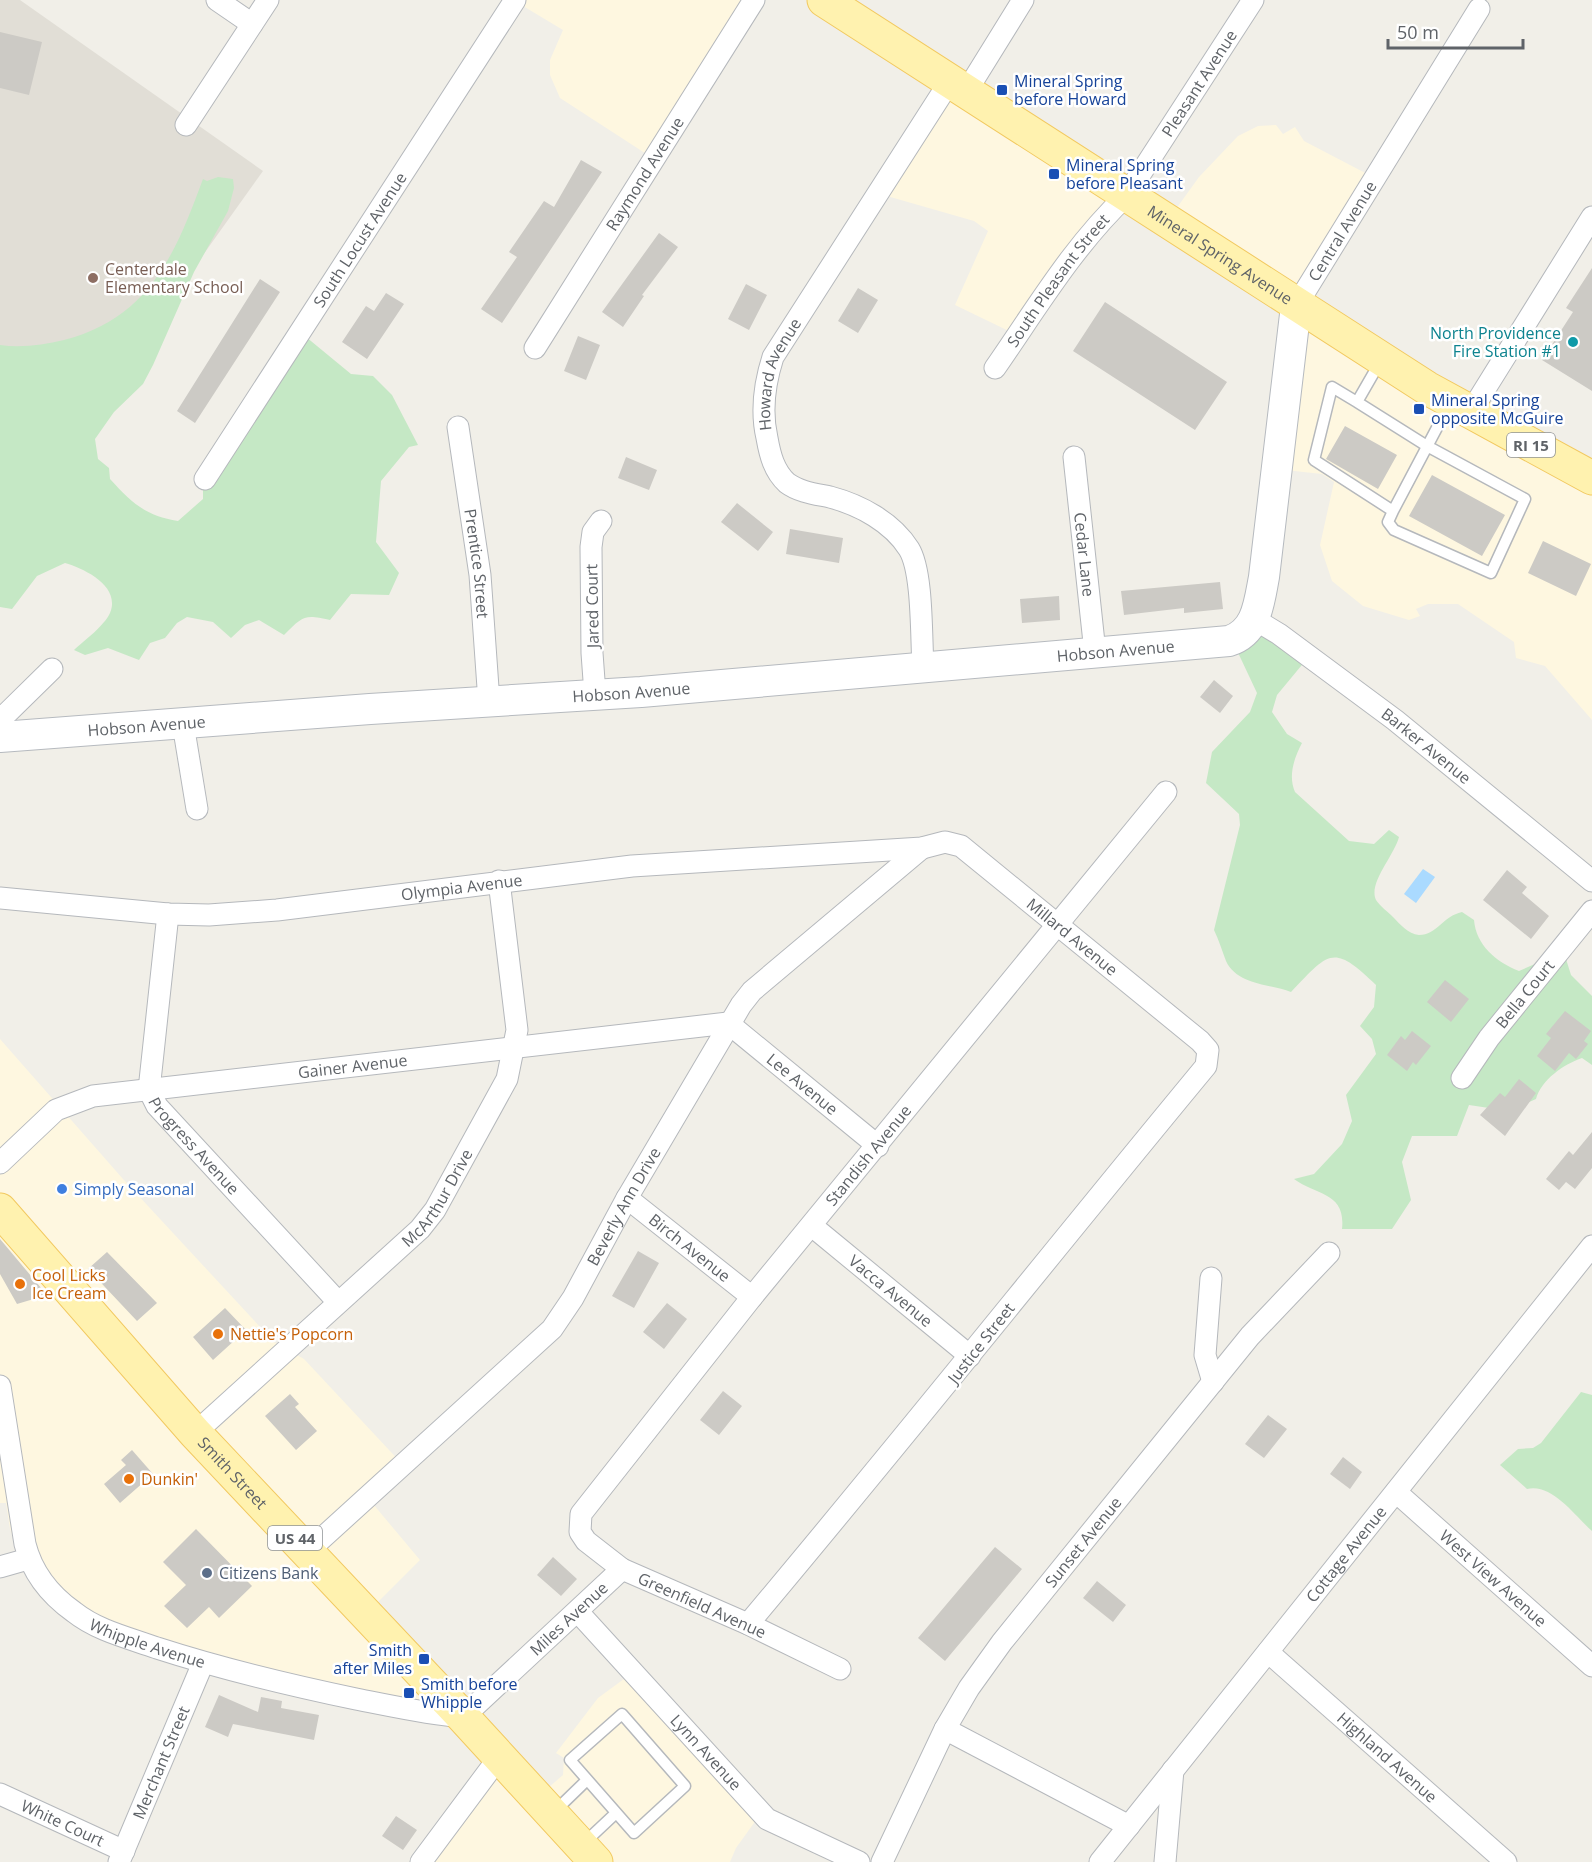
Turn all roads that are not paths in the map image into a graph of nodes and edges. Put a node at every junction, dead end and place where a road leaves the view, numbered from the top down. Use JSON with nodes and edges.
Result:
{"nodes":[{"id":1,"x":217,"y":0,"type":"edge"},
{"id":2,"x":268,"y":0,"type":"edge"},
{"id":3,"x":515,"y":0,"type":"edge"},
{"id":4,"x":754,"y":0,"type":"edge"},
{"id":5,"x":824,"y":0,"type":"edge"},
{"id":6,"x":1023,"y":0,"type":"edge"},
{"id":7,"x":1253,"y":0,"type":"edge"},
{"id":8,"x":1479,"y":9,"type":"dead end"},
{"id":9,"x":252,"y":24,"type":"junction"},
{"id":10,"x":958,"y":86,"type":"junction"},
{"id":11,"x":186,"y":125,"type":"dead end"},
{"id":12,"x":1126,"y":196,"type":"junction"},
{"id":13,"x":1592,"y":217,"type":"edge"},
{"id":14,"x":1296,"y":306,"type":"junction"},
{"id":15,"x":535,"y":348,"type":"dead end"},
{"id":16,"x":1381,"y":360,"type":"junction"},
{"id":17,"x":995,"y":368,"type":"dead end"},
{"id":18,"x":1356,"y":402,"type":"junction"},
{"id":19,"x":1460,"y":407,"type":"junction"},
{"id":20,"x":458,"y":427,"type":"dead end"},
{"id":21,"x":1427,"y":446,"type":"junction"},
{"id":22,"x":1074,"y":457,"type":"dead end"},
{"id":23,"x":1592,"y":478,"type":"edge"},
{"id":24,"x":206,"y":479,"type":"dead end"},
{"id":25,"x":1393,"y":511,"type":"junction"},
{"id":26,"x":600,"y":521,"type":"dead end"},
{"id":27,"x":1254,"y":619,"type":"junction"},
{"id":28,"x":1095,"y":652,"type":"junction"},
{"id":29,"x":923,"y":666,"type":"junction"},
{"id":30,"x":52,"y":669,"type":"dead end"},
{"id":31,"x":596,"y":694,"type":"junction"},
{"id":32,"x":489,"y":702,"type":"junction"},
{"id":33,"x":0,"y":720,"type":"edge"},
{"id":34,"x":183,"y":724,"type":"junction"},
{"id":35,"x":0,"y":737,"type":"edge"},
{"id":36,"x":1166,"y":792,"type":"dead end"},
{"id":37,"x":197,"y":809,"type":"dead end"},
{"id":38,"x":921,"y":848,"type":"junction"},
{"id":39,"x":499,"y":881,"type":"junction"},
{"id":40,"x":1592,"y":882,"type":"edge"},
{"id":41,"x":0,"y":897,"type":"edge"},
{"id":42,"x":1592,"y":911,"type":"edge"},
{"id":43,"x":168,"y":914,"type":"junction"},
{"id":44,"x":1056,"y":925,"type":"junction"},
{"id":45,"x":728,"y":1023,"type":"junction"},
{"id":46,"x":514,"y":1049,"type":"junction"},
{"id":47,"x":1209,"y":1058,"type":"joint"},
{"id":48,"x":1462,"y":1078,"type":"dead end"},
{"id":49,"x":149,"y":1090,"type":"junction"},
{"id":50,"x":878,"y":1146,"type":"junction"},
{"id":51,"x":0,"y":1163,"type":"edge"},
{"id":52,"x":627,"y":1198,"type":"junction"},
{"id":53,"x":0,"y":1210,"type":"edge"},
{"id":54,"x":812,"y":1226,"type":"junction"},
{"id":55,"x":1592,"y":1246,"type":"edge"},
{"id":56,"x":1329,"y":1253,"type":"dead end"},
{"id":57,"x":1211,"y":1278,"type":"dead end"},
{"id":58,"x":752,"y":1297,"type":"junction"},
{"id":59,"x":338,"y":1302,"type":"junction"},
{"id":60,"x":970,"y":1356,"type":"junction"},
{"id":61,"x":1212,"y":1382,"type":"junction"},
{"id":62,"x":0,"y":1386,"type":"edge"},
{"id":63,"x":195,"y":1433,"type":"junction"},
{"id":64,"x":1396,"y":1492,"type":"junction"},
{"id":65,"x":579,"y":1523,"type":"joint"},
{"id":66,"x":308,"y":1551,"type":"junction"},
{"id":67,"x":28,"y":1559,"type":"junction"},
{"id":68,"x":0,"y":1567,"type":"edge"},
{"id":69,"x":622,"y":1569,"type":"junction"},
{"id":70,"x":578,"y":1612,"type":"junction"},
{"id":71,"x":748,"y":1624,"type":"junction"},
{"id":72,"x":1268,"y":1652,"type":"junction"},
{"id":73,"x":203,"y":1663,"type":"junction"},
{"id":74,"x":1592,"y":1666,"type":"edge"},
{"id":75,"x":840,"y":1669,"type":"dead end"},
{"id":76,"x":463,"y":1717,"type":"junction"},
{"id":77,"x":945,"y":1729,"type":"junction"},
{"id":78,"x":500,"y":1756,"type":"junction"},
{"id":79,"x":1173,"y":1770,"type":"junction"},
{"id":80,"x":587,"y":1780,"type":"junction"},
{"id":81,"x":0,"y":1794,"type":"edge"},
{"id":82,"x":552,"y":1813,"type":"junction"},
{"id":83,"x":616,"y":1814,"type":"junction"},
{"id":84,"x":1128,"y":1826,"type":"junction"},
{"id":85,"x":588,"y":1854,"type":"edge"},
{"id":86,"x":122,"y":1856,"type":"edge"},
{"id":87,"x":1169,"y":1859,"type":"edge"},
{"id":88,"x":421,"y":1862,"type":"edge"},
{"id":89,"x":859,"y":1862,"type":"edge"},
{"id":90,"x":882,"y":1862,"type":"edge"},
{"id":91,"x":1100,"y":1862,"type":"edge"},
{"id":92,"x":1506,"y":1862,"type":"edge"}],
"edges":[{"from":1,"to":9,"type":"street"},
{"from":2,"to":9,"type":"street"},
{"from":3,"to":24,"type":"street","name":"South Locust Avenue"},
{"from":4,"to":15,"type":"street","name":"Raymond Avenue"},
{"from":5,"to":10,"type":"main road","name":"Mineral Spring Avenue","number":"RI 15"},
{"from":6,"to":10,"type":"street","name":"Howard Avenue"},
{"from":7,"to":12,"type":"street","name":"Pleasant Avenue"},
{"from":8,"to":14,"type":"street","name":"Central Avenue"},
{"from":9,"to":11,"type":"street"},
{"from":10,"to":12,"type":"main road","name":"Mineral Spring Avenue","number":"RI 15"},
{"from":10,"to":29,"type":"street","name":"Howard Avenue"},
{"from":12,"to":14,"type":"main road","name":"Mineral Spring Avenue","number":"RI 15"},
{"from":12,"to":17,"type":"street","name":"South Pleasant Street"},
{"from":13,"to":19,"type":"street"},
{"from":14,"to":16,"type":"main road","name":"Mineral Spring Avenue","number":"RI 15"},
{"from":14,"to":27,"type":"street","name":"Central Avenue"},
{"from":16,"to":18,"type":"lane"},
{"from":16,"to":19,"type":"main road","name":"Mineral Spring Avenue","number":"RI 15"},
{"from":18,"to":21,"type":"lane"},
{"from":18,"to":25,"type":"lane"},
{"from":19,"to":21,"type":"lane"},
{"from":19,"to":23,"type":"main road","name":"Mineral Spring Avenue","number":"RI 15"},
{"from":20,"to":32,"type":"street","name":"Prentice Street"},
{"from":21,"to":25,"type":"lane"},
{"from":21,"to":25,"type":"lane"},
{"from":22,"to":28,"type":"street","name":"Cedar Lane"},
{"from":26,"to":31,"type":"street","name":"Jared Court"},
{"from":27,"to":28,"type":"street","name":"Hobson Avenue"},
{"from":27,"to":40,"type":"street","name":"Barker Avenue"},
{"from":28,"to":29,"type":"street","name":"Hobson Avenue"},
{"from":29,"to":31,"type":"street","name":"Hobson Avenue"},
{"from":30,"to":33,"type":"street"},
{"from":31,"to":32,"type":"street","name":"Hobson Avenue"},
{"from":32,"to":34,"type":"street","name":"Hobson Avenue"},
{"from":34,"to":35,"type":"street","name":"Hobson Avenue"},
{"from":34,"to":37,"type":"street"},
{"from":36,"to":44,"type":"street","name":"Standish Avenue"},
{"from":38,"to":39,"type":"street","name":"Olympia Avenue"},
{"from":38,"to":44,"type":"street","name":"Millard Avenue"},
{"from":38,"to":45,"type":"street","name":"Beverly Ann Drive"},
{"from":39,"to":43,"type":"street","name":"Olympia Avenue"},
{"from":39,"to":46,"type":"street","name":"McArthur Drive"},
{"from":41,"to":43,"type":"street","name":"Olympia Avenue"},
{"from":42,"to":48,"type":"street","name":"Bella Court"},
{"from":43,"to":49,"type":"street","name":"Progress Avenue"},
{"from":44,"to":47,"type":"street","name":"Millard Avenue"},
{"from":44,"to":50,"type":"street","name":"Standish Avenue"},
{"from":45,"to":46,"type":"street","name":"Gainer Avenue"},
{"from":45,"to":50,"type":"street","name":"Lee Avenue"},
{"from":45,"to":52,"type":"street","name":"Beverly Ann Drive"},
{"from":46,"to":49,"type":"street","name":"Gainer Avenue"},
{"from":46,"to":59,"type":"street","name":"McArthur Drive"},
{"from":47,"to":60,"type":"street","name":"Justice Street"},
{"from":49,"to":51,"type":"street","name":"Gainer Avenue"},
{"from":49,"to":59,"type":"street","name":"Progress Avenue"},
{"from":50,"to":54,"type":"street","name":"Standish Avenue"},
{"from":52,"to":58,"type":"street","name":"Birch Avenue"},
{"from":52,"to":66,"type":"street","name":"Beverly Ann Drive"},
{"from":53,"to":63,"type":"main road","name":"Smith Street","number":"US 44"},
{"from":54,"to":58,"type":"street","name":"Standish Avenue"},
{"from":54,"to":60,"type":"street","name":"Vacca Avenue"},
{"from":55,"to":64,"type":"street","name":"Cottage Avenue"},
{"from":56,"to":61,"type":"street","name":"Sunset Avenue"},
{"from":57,"to":61,"type":"street"},
{"from":58,"to":65,"type":"street","name":"Standish Avenue"},
{"from":59,"to":63,"type":"street","name":"McArthur Drive"},
{"from":60,"to":71,"type":"street","name":"Justice Street"},
{"from":61,"to":77,"type":"street","name":"Sunset Avenue"},
{"from":62,"to":67,"type":"street","name":"Whipple Avenue"},
{"from":63,"to":66,"type":"main road","name":"Smith Street","number":"US 44"},
{"from":64,"to":72,"type":"street","name":"Cottage Avenue"},
{"from":64,"to":74,"type":"street","name":"West View Avenue"},
{"from":65,"to":69,"type":"street","name":"Greenfield Avenue"},
{"from":66,"to":76,"type":"main road","name":"Smith Street","number":"US 44"},
{"from":67,"to":68,"type":"street"},
{"from":67,"to":73,"type":"street","name":"Whipple Avenue"},
{"from":69,"to":70,"type":"street","name":"Miles Avenue"},
{"from":69,"to":71,"type":"street","name":"Greenfield Avenue"},
{"from":70,"to":76,"type":"street","name":"Miles Avenue"},
{"from":70,"to":89,"type":"street","name":"Lynn Avenue"},
{"from":71,"to":75,"type":"street","name":"Greenfield Avenue"},
{"from":72,"to":79,"type":"street","name":"Cottage Avenue"},
{"from":72,"to":92,"type":"street","name":"Highland Avenue"},
{"from":73,"to":76,"type":"street","name":"Whipple Avenue"},
{"from":73,"to":86,"type":"street","name":"Merchant Street"},
{"from":76,"to":78,"type":"main road","name":"Smith Street","number":"US 44"},
{"from":77,"to":84,"type":"street"},
{"from":77,"to":90,"type":"street","name":"Sunset Avenue"},
{"from":78,"to":82,"type":"main road","name":"Smith Street","number":"US 44"},
{"from":78,"to":88,"type":"street"},
{"from":79,"to":84,"type":"street","name":"Cottage Avenue"},
{"from":79,"to":87,"type":"street"},
{"from":80,"to":82,"type":"lane"},
{"from":80,"to":83,"type":"lane"},
{"from":80,"to":83,"type":"lane"},
{"from":81,"to":86,"type":"street","name":"White Court"},
{"from":82,"to":85,"type":"main road","name":"Smith Street","number":"US 44"},
{"from":83,"to":85,"type":"lane"},
{"from":84,"to":91,"type":"street","name":"Cottage Avenue"}]}
